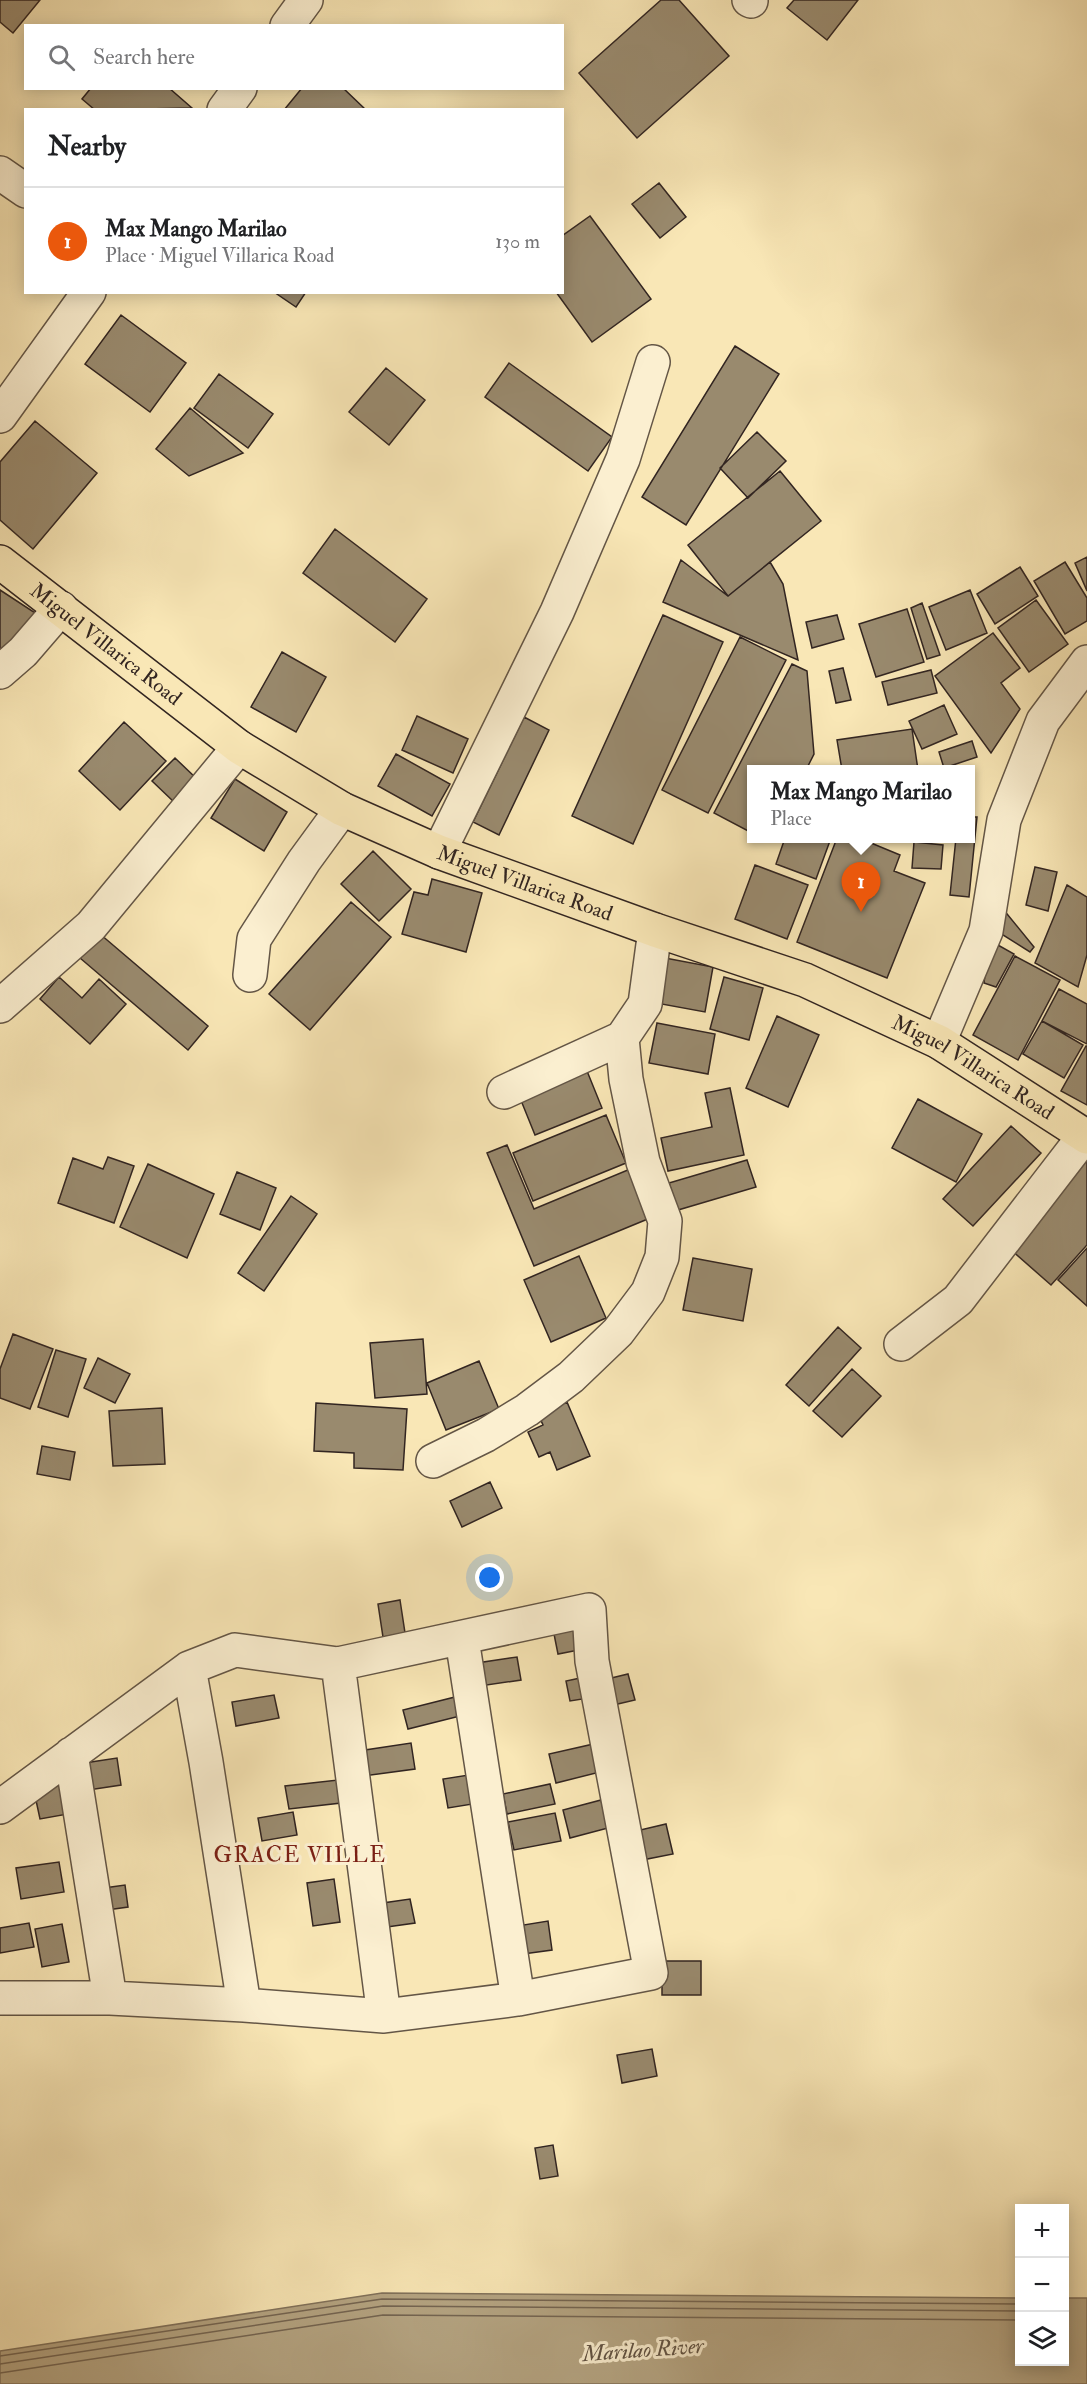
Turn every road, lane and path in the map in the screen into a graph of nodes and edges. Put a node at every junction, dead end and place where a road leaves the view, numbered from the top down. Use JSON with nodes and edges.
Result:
{"nodes":[{"id":1,"x":306,"y":0,"type":"edge"},
{"id":2,"x":288,"y":24,"type":"edge"},
{"id":3,"x":239,"y":90,"type":"edge"},
{"id":4,"x":225,"y":108,"type":"edge"},
{"id":5,"x":0,"y":173,"type":"edge"},
{"id":6,"x":24,"y":189,"type":"edge"},
{"id":7,"x":88,"y":294,"type":"edge"},
{"id":8,"x":653,"y":362,"type":"dead end"},
{"id":9,"x":0,"y":416,"type":"edge"},
{"id":10,"x":0,"y":562,"type":"edge"},
{"id":11,"x":61,"y":608,"type":"junction"},
{"id":12,"x":1087,"y":662,"type":"edge"},
{"id":13,"x":0,"y":672,"type":"edge"},
{"id":14,"x":238,"y":747,"type":"junction"},
{"id":15,"x":342,"y":809,"type":"junction"},
{"id":16,"x":439,"y":852,"type":"junction"},
{"id":17,"x":655,"y":930,"type":"junction"},
{"id":18,"x":250,"y":975,"type":"dead end"},
{"id":19,"x":0,"y":1006,"type":"edge"},
{"id":20,"x":622,"y":1038,"type":"junction"},
{"id":21,"x":939,"y":1042,"type":"junction"},
{"id":22,"x":504,"y":1092,"type":"dead end"},
{"id":23,"x":1086,"y":1136,"type":"edge"},
{"id":24,"x":901,"y":1344,"type":"dead end"},
{"id":25,"x":433,"y":1461,"type":"dead end"},
{"id":26,"x":462,"y":1639,"type":"junction"},
{"id":27,"x":339,"y":1664,"type":"junction"},
{"id":28,"x":189,"y":1668,"type":"junction"},
{"id":29,"x":71,"y":1754,"type":"junction"},
{"id":30,"x":0,"y":1807,"type":"edge"},
{"id":31,"x":0,"y":1998,"type":"edge"},
{"id":32,"x":110,"y":1998,"type":"junction"},
{"id":33,"x":518,"y":1999,"type":"junction"},
{"id":34,"x":244,"y":2005,"type":"junction"},
{"id":35,"x":384,"y":2016,"type":"junction"}],
"edges":[{"from":1,"to":2,"type":"street"},
{"from":3,"to":4,"type":"street"},
{"from":5,"to":6,"type":"street"},
{"from":7,"to":9,"type":"street"},
{"from":8,"to":16,"type":"street"},
{"from":10,"to":11,"type":"main road","name":"Miguel Villarica Road"},
{"from":11,"to":13,"type":"street"},
{"from":11,"to":14,"type":"main road","name":"Miguel Villarica Road"},
{"from":12,"to":21,"type":"street"},
{"from":14,"to":15,"type":"main road","name":"Miguel Villarica Road"},
{"from":14,"to":19,"type":"street"},
{"from":15,"to":16,"type":"main road","name":"Miguel Villarica Road"},
{"from":15,"to":18,"type":"street"},
{"from":16,"to":17,"type":"main road","name":"Miguel Villarica Road"},
{"from":17,"to":20,"type":"street"},
{"from":17,"to":21,"type":"main road","name":"Miguel Villarica Road"},
{"from":20,"to":22,"type":"street"},
{"from":20,"to":25,"type":"street"},
{"from":21,"to":23,"type":"main road","name":"Miguel Villarica Road"},
{"from":23,"to":24,"type":"street"},
{"from":26,"to":27,"type":"street"},
{"from":26,"to":33,"type":"street"},
{"from":26,"to":33,"type":"street"},
{"from":27,"to":28,"type":"street"},
{"from":27,"to":35,"type":"street"},
{"from":28,"to":29,"type":"street"},
{"from":28,"to":34,"type":"street"},
{"from":29,"to":30,"type":"street"},
{"from":29,"to":32,"type":"street"},
{"from":31,"to":32,"type":"street"},
{"from":32,"to":34,"type":"street"},
{"from":33,"to":35,"type":"street"},
{"from":34,"to":35,"type":"street"}]}
